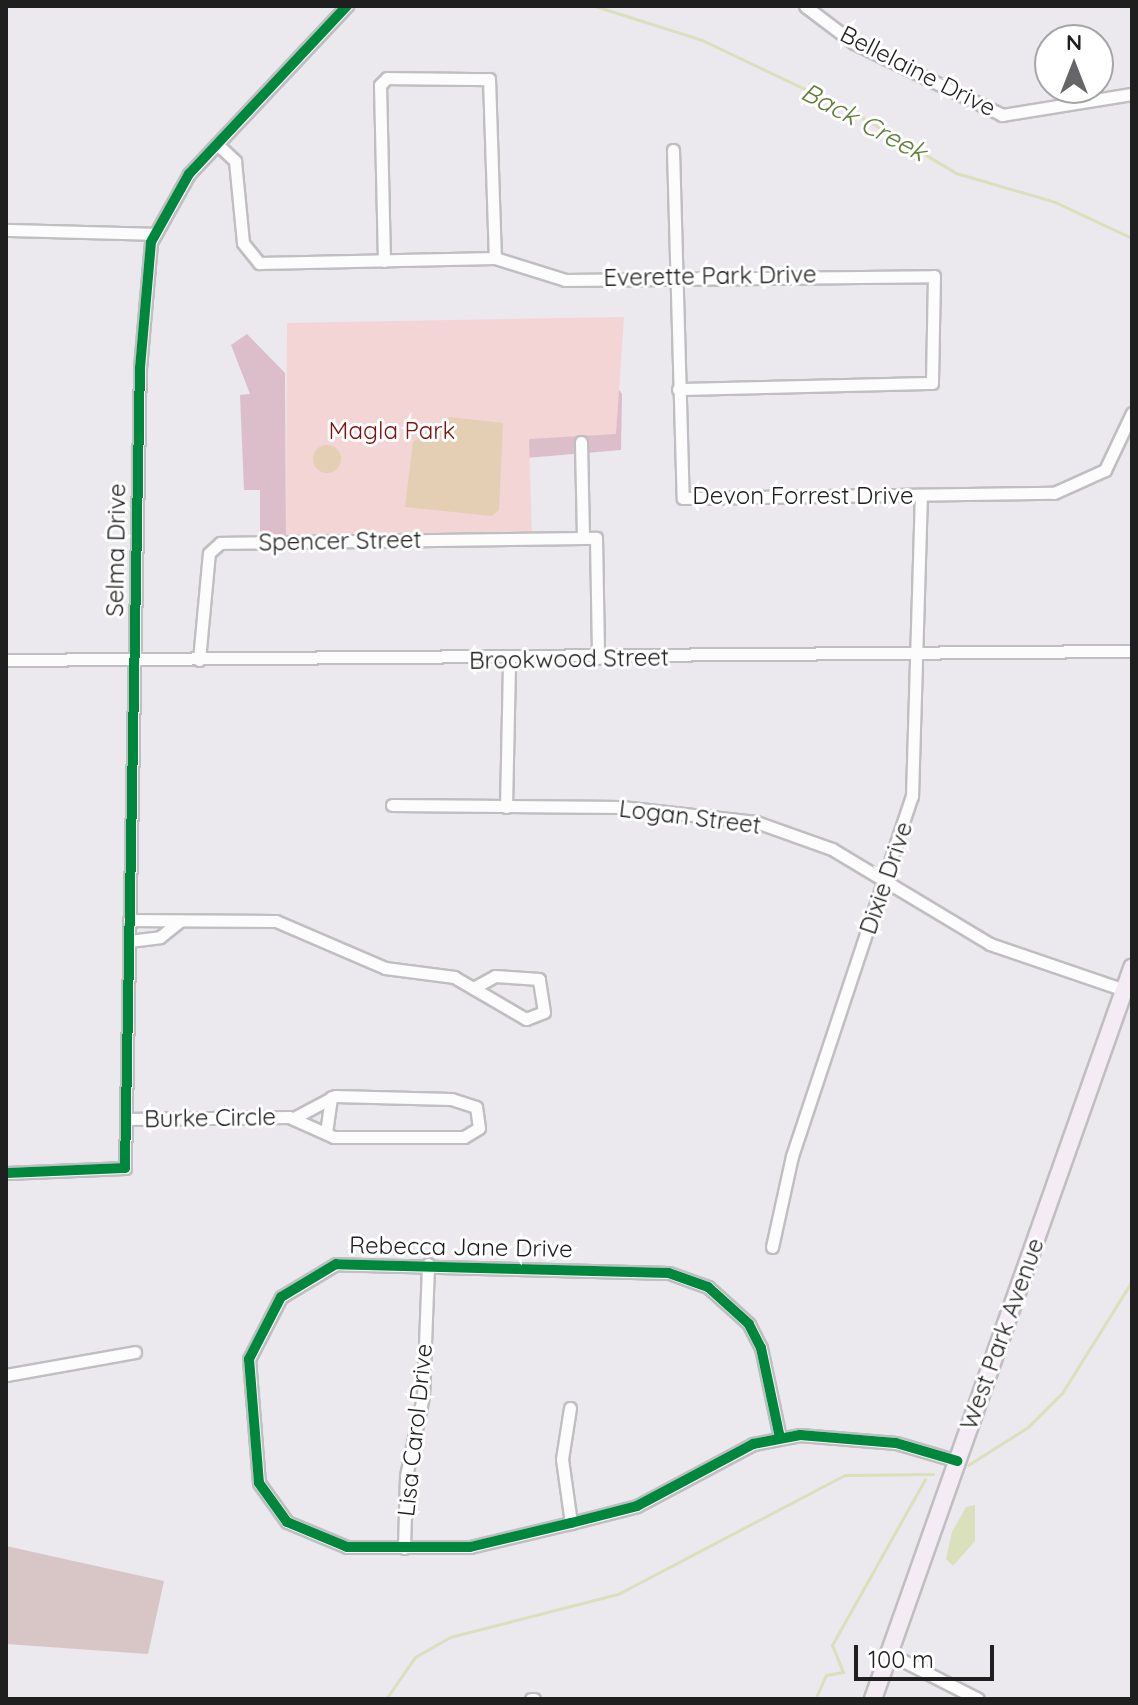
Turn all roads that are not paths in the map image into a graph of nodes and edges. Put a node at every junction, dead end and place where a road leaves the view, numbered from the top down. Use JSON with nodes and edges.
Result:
{"nodes":[{"id":1,"x":347,"y":6,"type":"edge"},
{"id":2,"x":805,"y":6,"type":"edge"},
{"id":3,"x":1132,"y":94,"type":"edge"},
{"id":4,"x":217,"y":144,"type":"junction"},
{"id":5,"x":673,"y":150,"type":"dead end"},
{"id":6,"x":6,"y":230,"type":"edge"},
{"id":7,"x":154,"y":234,"type":"junction"},
{"id":8,"x":495,"y":258,"type":"junction"},
{"id":9,"x":384,"y":261,"type":"junction"},
{"id":10,"x":676,"y":277,"type":"junction"},
{"id":11,"x":678,"y":389,"type":"junction"},
{"id":12,"x":1132,"y":413,"type":"edge"},
{"id":13,"x":581,"y":442,"type":"dead end"},
{"id":14,"x":921,"y":496,"type":"junction"},
{"id":15,"x":583,"y":538,"type":"junction"},
{"id":16,"x":1132,"y":651,"type":"edge"},
{"id":17,"x":918,"y":654,"type":"junction"},
{"id":18,"x":598,"y":658,"type":"junction"},
{"id":19,"x":134,"y":659,"type":"junction"},
{"id":20,"x":6,"y":660,"type":"edge"},
{"id":21,"x":199,"y":660,"type":"junction"},
{"id":22,"x":509,"y":660,"type":"junction"},
{"id":23,"x":392,"y":805,"type":"dead end"},
{"id":24,"x":506,"y":807,"type":"junction"},
{"id":25,"x":886,"y":883,"type":"junction"},
{"id":26,"x":129,"y":920,"type":"junction"},
{"id":27,"x":180,"y":921,"type":"junction"},
{"id":28,"x":129,"y":941,"type":"junction"},
{"id":29,"x":1132,"y":968,"type":"edge"},
{"id":30,"x":473,"y":988,"type":"junction"},
{"id":31,"x":1124,"y":990,"type":"junction"},
{"id":32,"x":331,"y":1097,"type":"junction"},
{"id":33,"x":294,"y":1118,"type":"junction"},
{"id":34,"x":126,"y":1119,"type":"junction"},
{"id":35,"x":326,"y":1133,"type":"junction"},
{"id":36,"x":6,"y":1173,"type":"edge"},
{"id":37,"x":772,"y":1247,"type":"dead end"},
{"id":38,"x":428,"y":1264,"type":"junction"},
{"id":39,"x":135,"y":1352,"type":"dead end"},
{"id":40,"x":6,"y":1375,"type":"edge"},
{"id":41,"x":570,"y":1408,"type":"dead end"},
{"id":42,"x":780,"y":1438,"type":"junction"},
{"id":43,"x":957,"y":1461,"type":"junction"},
{"id":44,"x":571,"y":1523,"type":"junction"},
{"id":45,"x":404,"y":1548,"type":"junction"},
{"id":46,"x":888,"y":1653,"type":"junction"},
{"id":47,"x":873,"y":1699,"type":"edge"},
{"id":48,"x":978,"y":1699,"type":"edge"}],
"edges":[{"from":1,"to":4,"type":"street","name":"Selma Drive"},
{"from":2,"to":3,"type":"street","name":"Bellelaine Drive"},
{"from":4,"to":7,"type":"street","name":"Selma Drive"},
{"from":4,"to":9,"type":"street","name":"Everette Park Drive"},
{"from":5,"to":10,"type":"street","name":"Devon Forrest Drive"},
{"from":6,"to":7,"type":"street"},
{"from":7,"to":19,"type":"street","name":"Selma Drive"},
{"from":8,"to":9,"type":"street","name":"Everette Park Drive"},
{"from":8,"to":9,"type":"street"},
{"from":8,"to":10,"type":"street","name":"Everette Park Drive"},
{"from":10,"to":11,"type":"street","name":"Devon Forrest Drive"},
{"from":10,"to":11,"type":"street","name":"Everette Park Drive"},
{"from":11,"to":14,"type":"street","name":"Devon Forrest Drive"},
{"from":12,"to":14,"type":"street","name":"Devon Forrest Drive"},
{"from":13,"to":15,"type":"street"},
{"from":14,"to":17,"type":"street","name":"Dixie Drive"},
{"from":15,"to":18,"type":"street"},
{"from":15,"to":21,"type":"street","name":"Spencer Street"},
{"from":16,"to":17,"type":"street","name":"Brookwood Street"},
{"from":17,"to":18,"type":"street","name":"Brookwood Street"},
{"from":17,"to":25,"type":"street","name":"Dixie Drive"},
{"from":18,"to":22,"type":"street","name":"Brookwood Street"},
{"from":19,"to":20,"type":"street","name":"Brookwood Street"},
{"from":19,"to":21,"type":"street","name":"Brookwood Street"},
{"from":19,"to":26,"type":"street","name":"Selma Drive"},
{"from":21,"to":22,"type":"street","name":"Brookwood Street"},
{"from":22,"to":24,"type":"street"},
{"from":23,"to":24,"type":"street","name":"Logan Street"},
{"from":24,"to":25,"type":"street","name":"Logan Street"},
{"from":25,"to":31,"type":"street","name":"Logan Street"},
{"from":25,"to":37,"type":"street","name":"Dixie Drive"},
{"from":26,"to":27,"type":"street"},
{"from":26,"to":28,"type":"street","name":"Selma Drive"},
{"from":27,"to":28,"type":"street"},
{"from":27,"to":30,"type":"street"},
{"from":28,"to":34,"type":"street","name":"Selma Drive"},
{"from":29,"to":31,"type":"main road","name":"West Park Avenue"},
{"from":30,"to":30,"type":"street"},
{"from":31,"to":43,"type":"main road","name":"West Park Avenue"},
{"from":32,"to":33,"type":"street","name":"Burke Circle"},
{"from":32,"to":35,"type":"street"},
{"from":32,"to":35,"type":"street","name":"Burke Circle"},
{"from":33,"to":34,"type":"street","name":"Burke Circle"},
{"from":33,"to":35,"type":"street","name":"Burke Circle"},
{"from":34,"to":36,"type":"street","name":"Selma Drive"},
{"from":38,"to":42,"type":"street","name":"Rebecca Jane Drive"},
{"from":38,"to":45,"type":"street","name":"Lisa Carol Drive"},
{"from":38,"to":45,"type":"street","name":"Rebecca Jane Drive"},
{"from":39,"to":40,"type":"street"},
{"from":41,"to":44,"type":"street"},
{"from":42,"to":43,"type":"street","name":"Rebecca Jane Drive"},
{"from":42,"to":44,"type":"street","name":"Rebecca Jane Drive"},
{"from":43,"to":46,"type":"main road","name":"West Park Avenue"},
{"from":44,"to":45,"type":"street","name":"Rebecca Jane Drive"},
{"from":46,"to":47,"type":"main road","name":"West Park Avenue"},
{"from":46,"to":48,"type":"street"}]}
